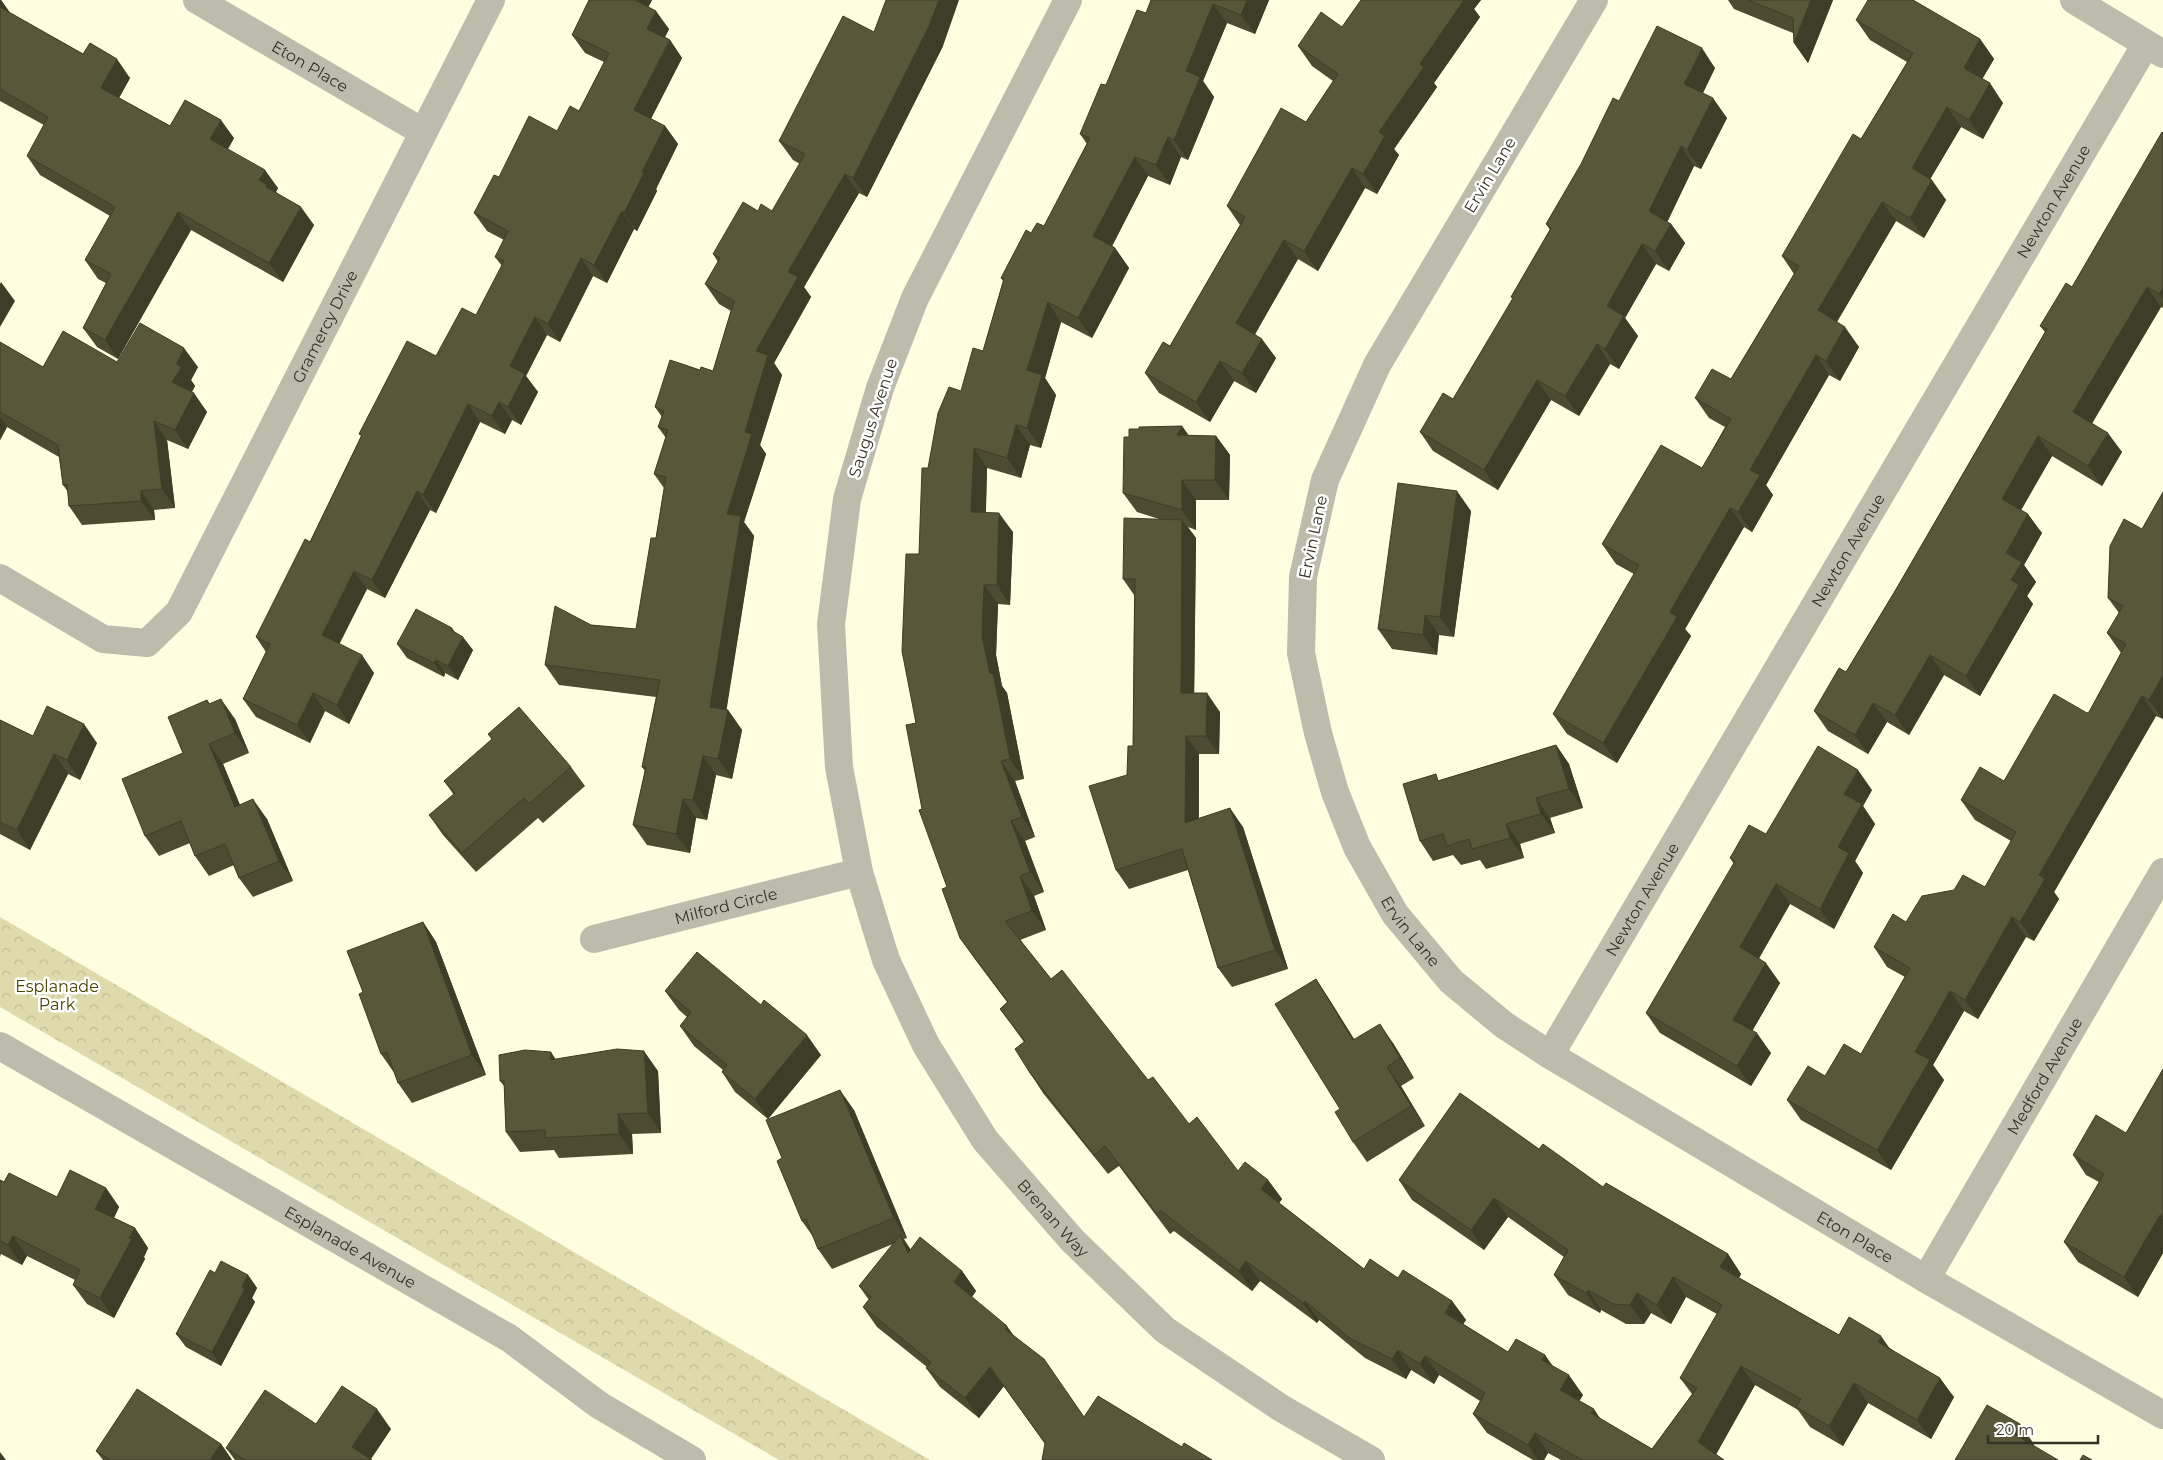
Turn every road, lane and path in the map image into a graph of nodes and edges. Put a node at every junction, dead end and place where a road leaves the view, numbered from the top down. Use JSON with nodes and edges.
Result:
{"nodes":[{"id":1,"x":197,"y":0,"type":"edge"},
{"id":2,"x":491,"y":0,"type":"edge"},
{"id":3,"x":1068,"y":0,"type":"edge"},
{"id":4,"x":1594,"y":0,"type":"edge"},
{"id":5,"x":2074,"y":0,"type":"edge"},
{"id":6,"x":2154,"y":49,"type":"edge"},
{"id":7,"x":423,"y":132,"type":"junction"},
{"id":8,"x":0,"y":578,"type":"edge"},
{"id":9,"x":859,"y":872,"type":"junction"},
{"id":10,"x":2163,"y":872,"type":"edge"},
{"id":11,"x":594,"y":939,"type":"dead end"},
{"id":12,"x":0,"y":1046,"type":"edge"},
{"id":13,"x":1550,"y":1055,"type":"junction"},
{"id":14,"x":1926,"y":1279,"type":"junction"},
{"id":15,"x":2163,"y":1415,"type":"edge"},
{"id":16,"x":692,"y":1460,"type":"edge"},
{"id":17,"x":1371,"y":1460,"type":"edge"}],
"edges":[{"from":1,"to":7,"type":"street","name":"Eton Place"},
{"from":2,"to":7,"type":"street","name":"Gramercy Drive"},
{"from":3,"to":9,"type":"street","name":"Saugus Avenue"},
{"from":4,"to":13,"type":"street","name":"Ervin Lane"},
{"from":5,"to":6,"type":"street"},
{"from":6,"to":13,"type":"street","name":"Newton Avenue"},
{"from":7,"to":8,"type":"street","name":"Gramercy Drive"},
{"from":9,"to":11,"type":"street","name":"Milford Circle"},
{"from":9,"to":17,"type":"street","name":"Brenan Way"},
{"from":10,"to":14,"type":"street","name":"Medford Avenue"},
{"from":12,"to":16,"type":"street","name":"Esplanade Avenue"},
{"from":13,"to":14,"type":"street","name":"Eton Place"},
{"from":14,"to":15,"type":"street","name":"Eton Place"}]}
